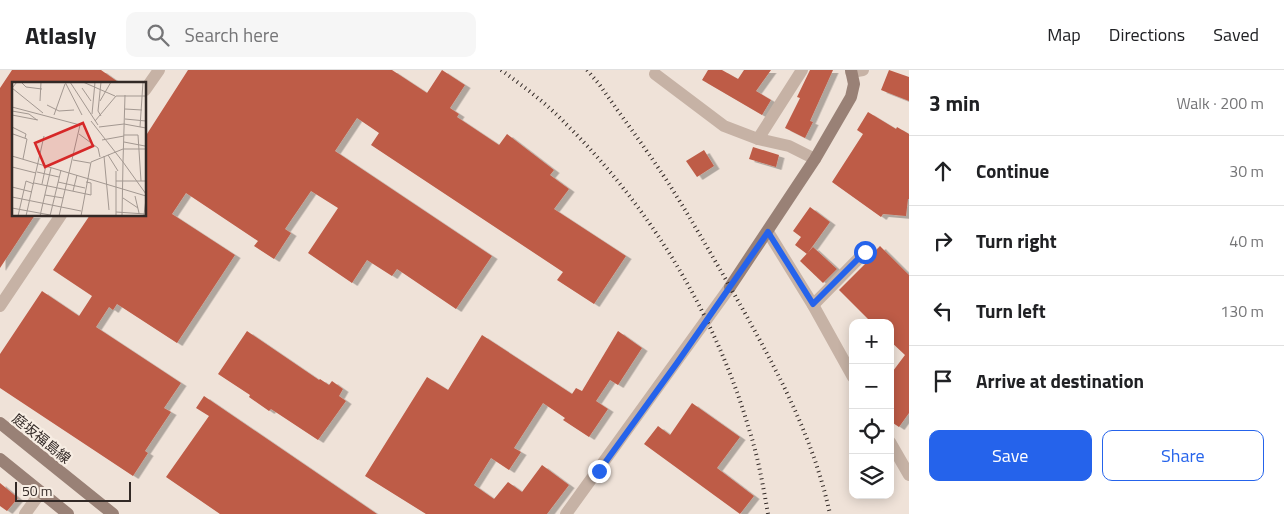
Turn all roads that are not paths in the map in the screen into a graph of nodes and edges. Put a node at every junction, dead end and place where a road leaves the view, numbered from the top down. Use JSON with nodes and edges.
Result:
{"nodes":[{"id":1,"x":159,"y":70,"type":"edge"},
{"id":2,"x":802,"y":70,"type":"edge"},
{"id":3,"x":855,"y":71,"type":"edge"},
{"id":4,"x":655,"y":74,"type":"dead end"},
{"id":5,"x":146,"y":89,"type":"edge"},
{"id":6,"x":758,"y":139,"type":"junction"},
{"id":7,"x":815,"y":159,"type":"junction"},
{"id":8,"x":60,"y":216,"type":"edge"},
{"id":9,"x":768,"y":232,"type":"junction"},
{"id":10,"x":865,"y":252,"type":"dead end"},
{"id":11,"x":813,"y":304,"type":"junction"},
{"id":12,"x":0,"y":306,"type":"edge"},
{"id":13,"x":849,"y":370,"type":"edge"},
{"id":14,"x":0,"y":423,"type":"edge"},
{"id":15,"x":894,"y":449,"type":"edge"},
{"id":16,"x":0,"y":459,"type":"edge"},
{"id":17,"x":909,"y":475,"type":"edge"},
{"id":18,"x":41,"y":492,"type":"junction"},
{"id":19,"x":25,"y":514,"type":"edge"},
{"id":20,"x":68,"y":514,"type":"edge"},
{"id":21,"x":113,"y":514,"type":"edge"},
{"id":22,"x":566,"y":514,"type":"edge"}],
"edges":[{"from":1,"to":5,"type":"street"},
{"from":2,"to":6,"type":"street"},
{"from":3,"to":7,"type":"street"},
{"from":4,"to":6,"type":"street"},
{"from":6,"to":7,"type":"street"},
{"from":7,"to":9,"type":"street"},
{"from":8,"to":12,"type":"street"},
{"from":9,"to":11,"type":"street"},
{"from":9,"to":22,"type":"street"},
{"from":10,"to":11,"type":"street"},
{"from":11,"to":13,"type":"street"},
{"from":14,"to":21,"type":"street","name":"庭坂福島線"},
{"from":15,"to":17,"type":"street"},
{"from":16,"to":18,"type":"street"},
{"from":18,"to":19,"type":"street"},
{"from":18,"to":20,"type":"street"}]}
